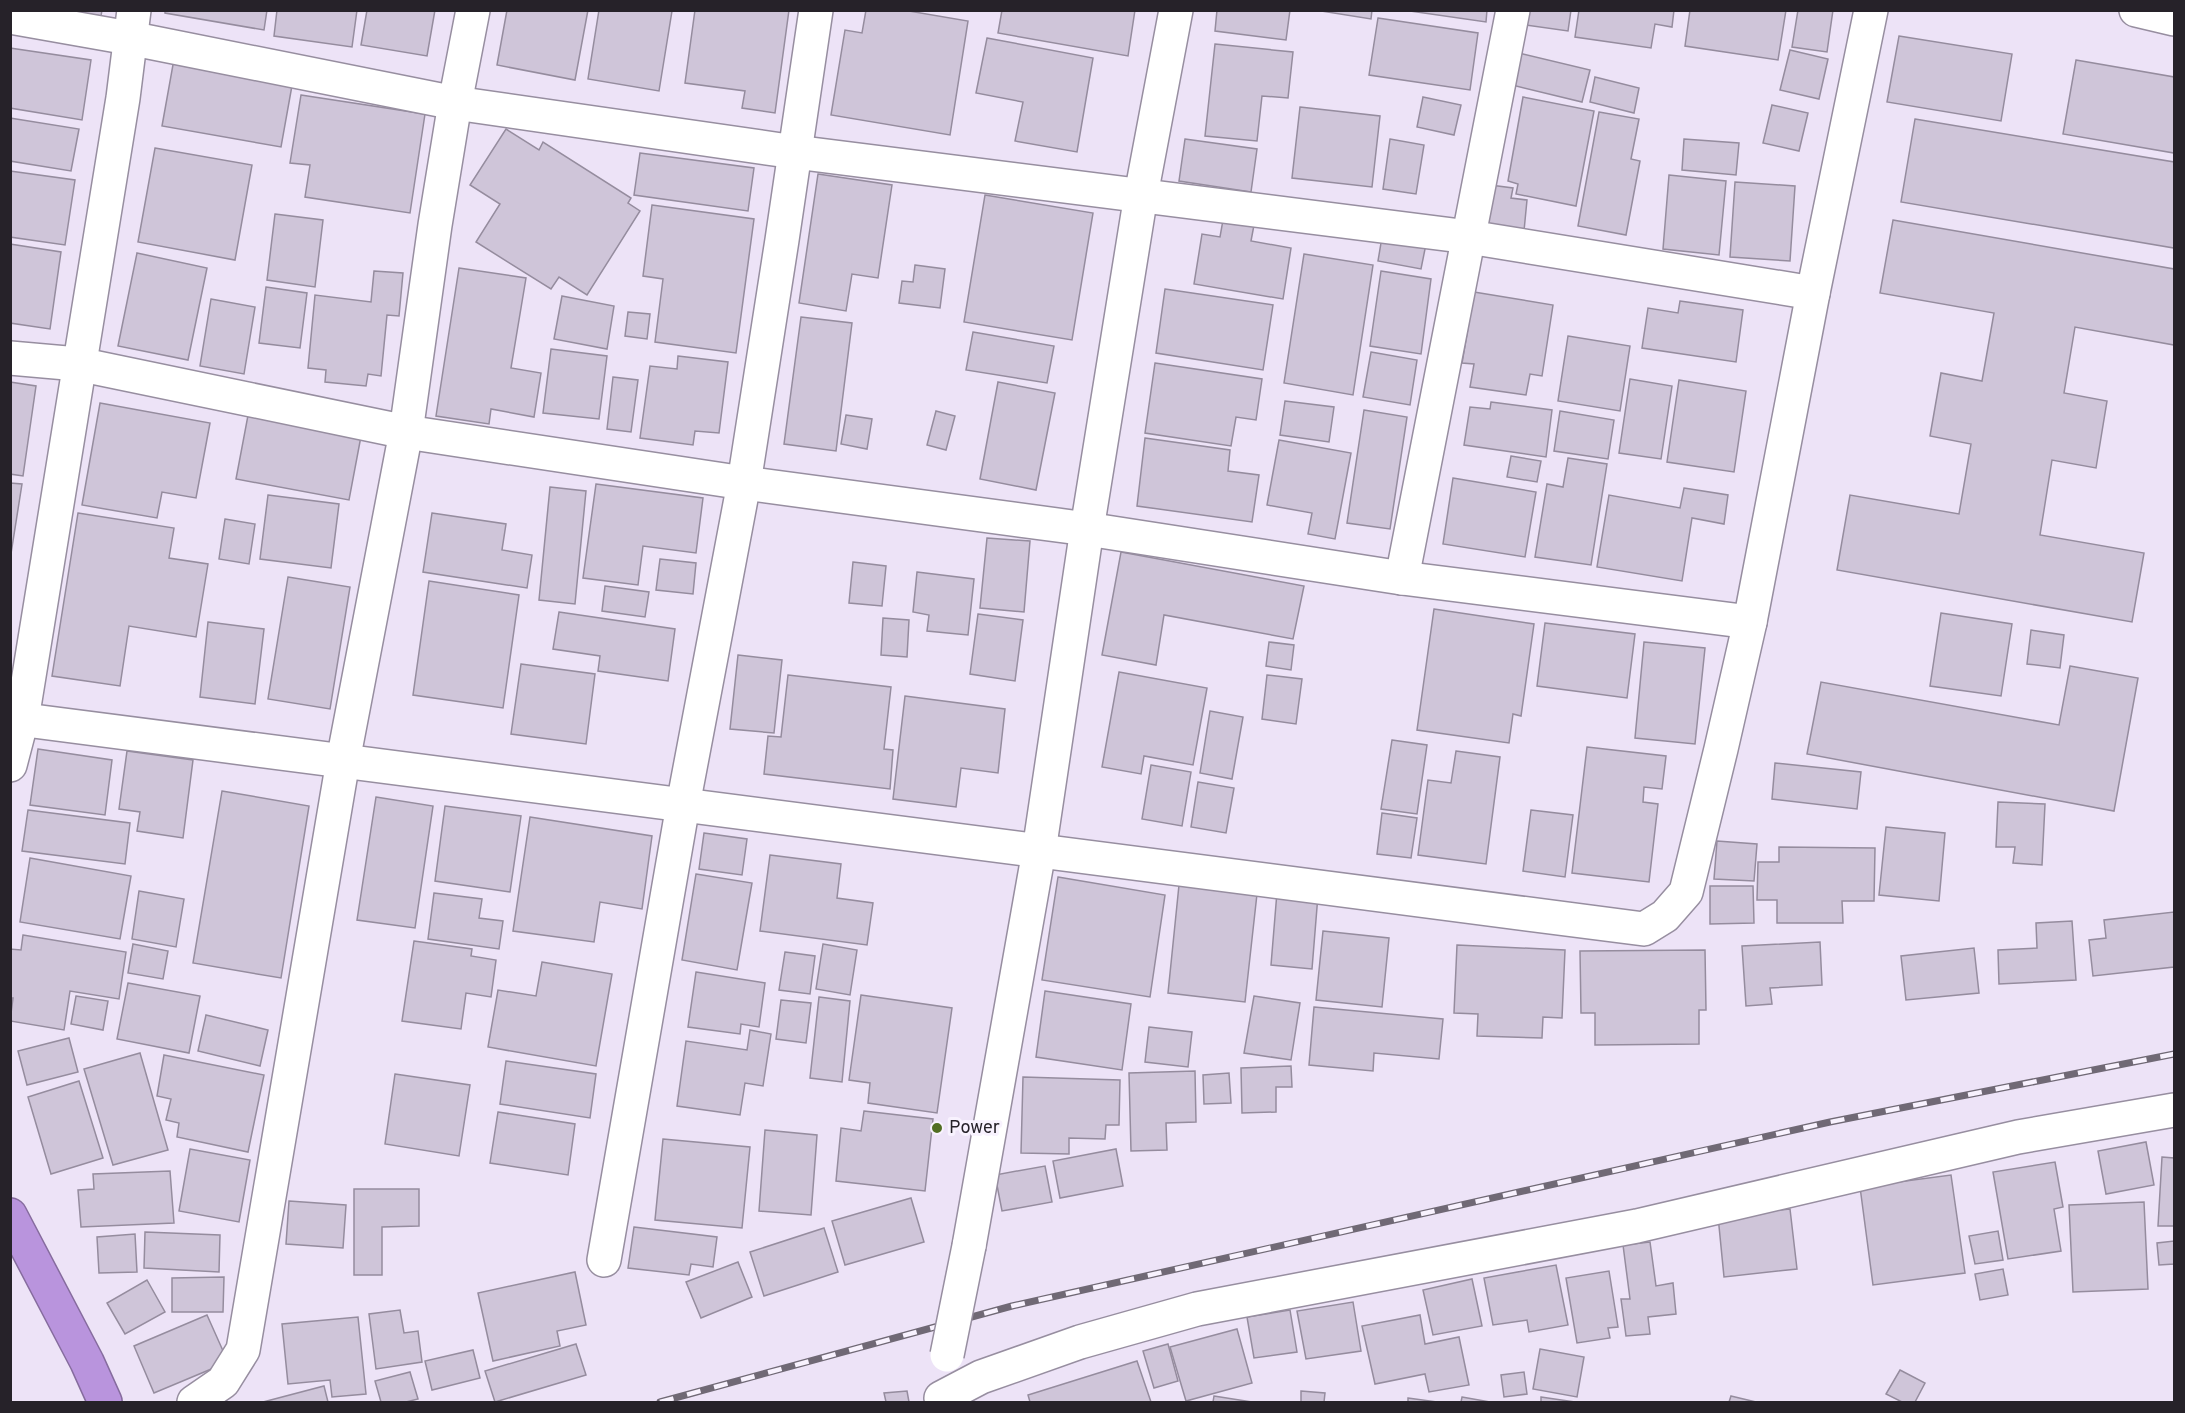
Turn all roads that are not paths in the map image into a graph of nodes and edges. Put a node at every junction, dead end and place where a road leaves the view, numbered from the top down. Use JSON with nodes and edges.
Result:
{"nodes":[{"id":1,"x":473,"y":10,"type":"edge"},
{"id":2,"x":816,"y":10,"type":"edge"},
{"id":3,"x":1176,"y":10,"type":"edge"},
{"id":4,"x":1513,"y":10,"type":"edge"},
{"id":5,"x":1871,"y":10,"type":"edge"},
{"id":6,"x":2136,"y":10,"type":"edge"},
{"id":7,"x":10,"y":17,"type":"edge"},
{"id":8,"x":2175,"y":20,"type":"edge"},
{"id":9,"x":132,"y":24,"type":"edge"},
{"id":10,"x":455,"y":103,"type":"junction"},
{"id":11,"x":795,"y":152,"type":"junction"},
{"id":12,"x":1141,"y":195,"type":"junction"},
{"id":13,"x":1469,"y":237,"type":"junction"},
{"id":14,"x":1813,"y":293,"type":"junction"},
{"id":15,"x":10,"y":358,"type":"edge"},
{"id":16,"x":78,"y":364,"type":"junction"},
{"id":17,"x":406,"y":432,"type":"junction"},
{"id":18,"x":744,"y":483,"type":"junction"},
{"id":19,"x":1087,"y":529,"type":"junction"},
{"id":20,"x":1402,"y":578,"type":"junction"},
{"id":21,"x":1750,"y":622,"type":"junction"},
{"id":22,"x":16,"y":718,"type":"edge"},
{"id":23,"x":343,"y":762,"type":"junction"},
{"id":24,"x":10,"y":765,"type":"edge"},
{"id":25,"x":683,"y":805,"type":"junction"},
{"id":26,"x":1039,"y":851,"type":"junction"},
{"id":27,"x":2175,"y":1110,"type":"edge"},
{"id":28,"x":10,"y":1215,"type":"edge"},
{"id":29,"x":604,"y":1260,"type":"dead end"},
{"id":30,"x":940,"y":1400,"type":"edge"},
{"id":31,"x":105,"y":1402,"type":"edge"},
{"id":32,"x":194,"y":1402,"type":"edge"}],
"edges":[{"from":1,"to":10,"type":"street"},
{"from":2,"to":11,"type":"street"},
{"from":3,"to":12,"type":"street"},
{"from":4,"to":13,"type":"street"},
{"from":5,"to":14,"type":"street"},
{"from":6,"to":8,"type":"street"},
{"from":7,"to":9,"type":"street"},
{"from":9,"to":10,"type":"street"},
{"from":9,"to":16,"type":"street"},
{"from":10,"to":11,"type":"street"},
{"from":10,"to":17,"type":"street"},
{"from":11,"to":12,"type":"street"},
{"from":11,"to":18,"type":"street"},
{"from":12,"to":13,"type":"street"},
{"from":12,"to":19,"type":"street"},
{"from":13,"to":14,"type":"street"},
{"from":13,"to":20,"type":"street"},
{"from":14,"to":21,"type":"street"},
{"from":15,"to":16,"type":"street"},
{"from":16,"to":17,"type":"street"},
{"from":16,"to":22,"type":"street"},
{"from":17,"to":18,"type":"street"},
{"from":17,"to":23,"type":"street"},
{"from":18,"to":19,"type":"street"},
{"from":18,"to":25,"type":"street"},
{"from":19,"to":20,"type":"street"},
{"from":19,"to":26,"type":"street"},
{"from":20,"to":21,"type":"street"},
{"from":21,"to":26,"type":"street"},
{"from":22,"to":23,"type":"street"},
{"from":22,"to":24,"type":"street"},
{"from":23,"to":25,"type":"street"},
{"from":23,"to":32,"type":"street"},
{"from":25,"to":26,"type":"street"},
{"from":25,"to":29,"type":"street"},
{"from":26,"to":30,"type":"street","bridge":true},
{"from":27,"to":30,"type":"street"},
{"from":28,"to":31,"type":"highway"}]}
